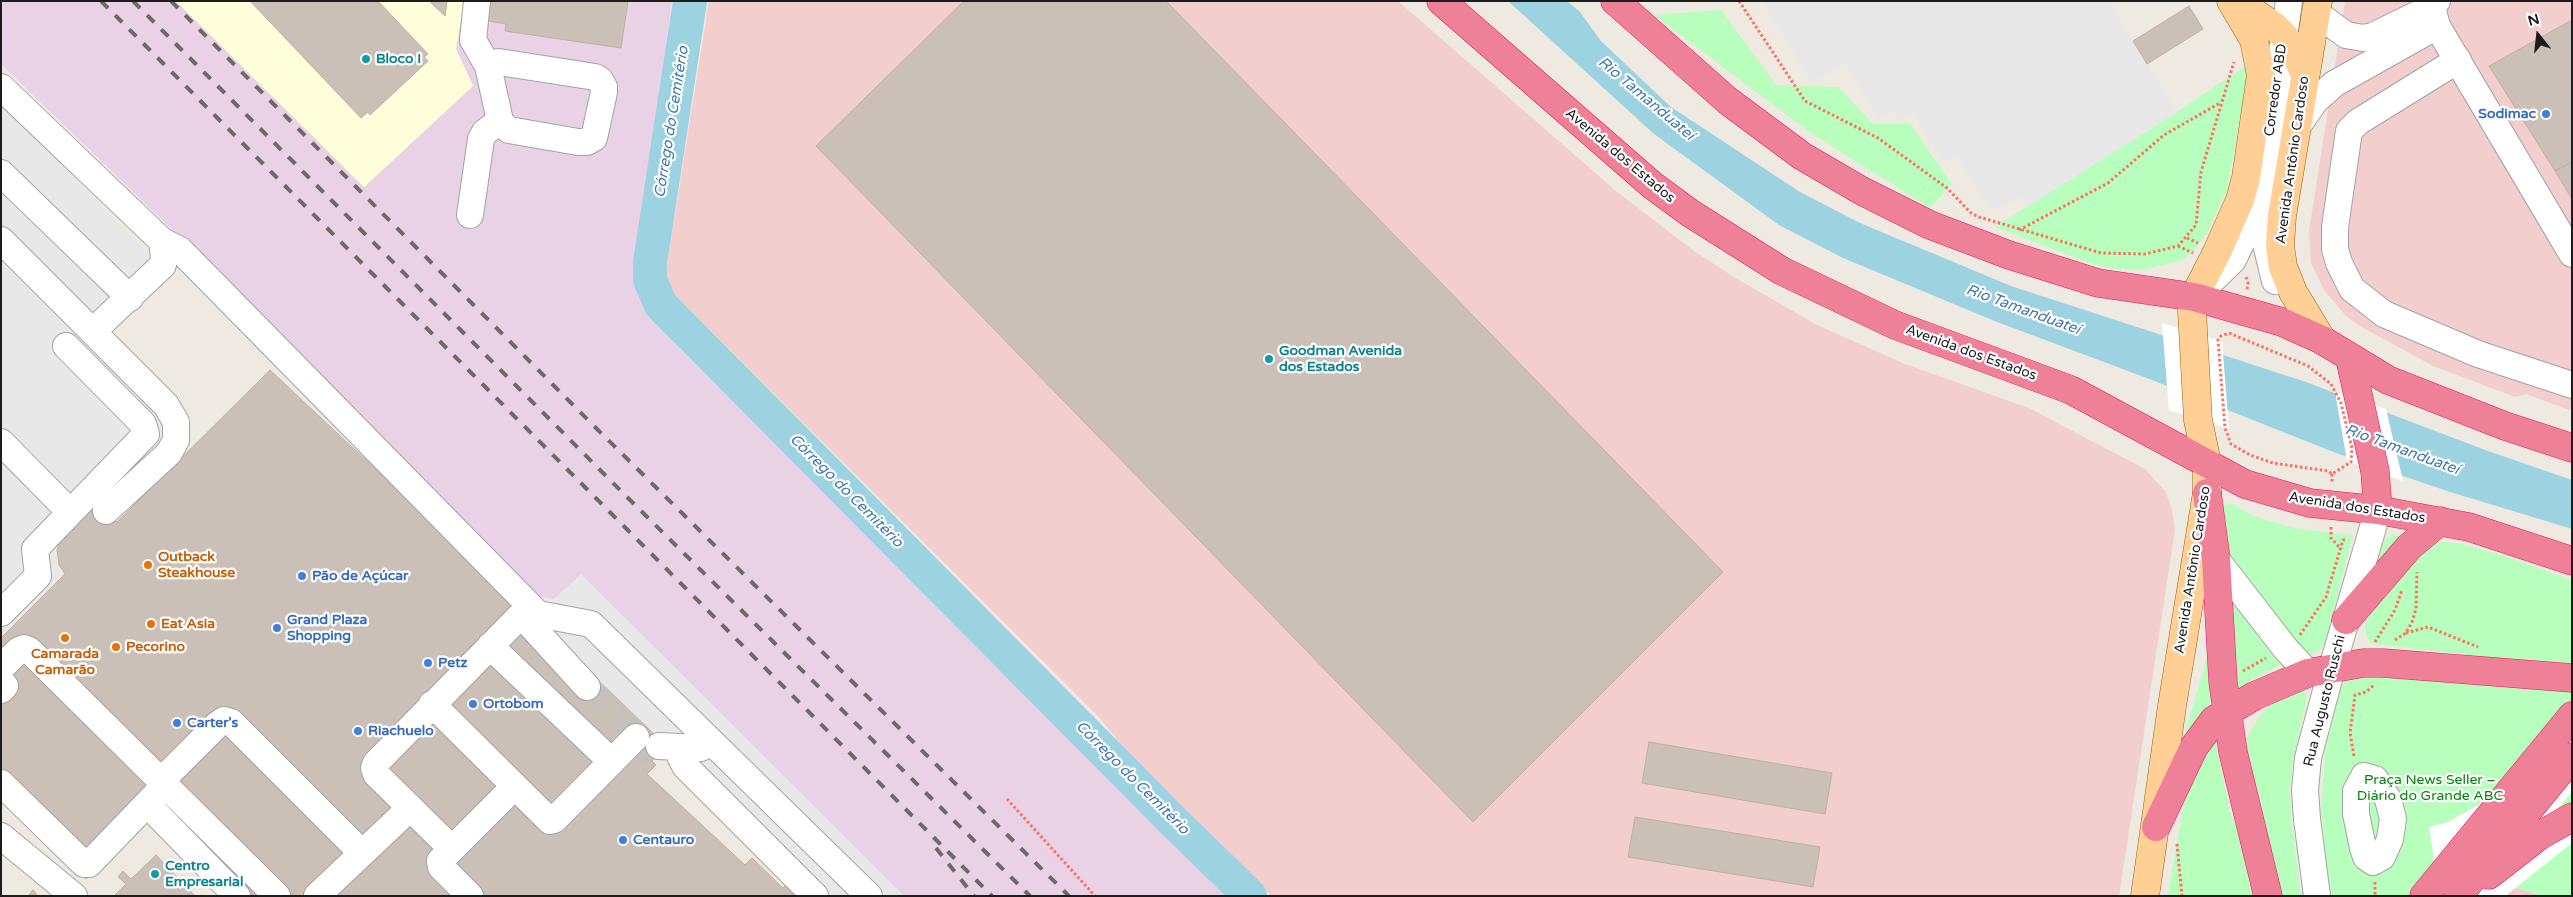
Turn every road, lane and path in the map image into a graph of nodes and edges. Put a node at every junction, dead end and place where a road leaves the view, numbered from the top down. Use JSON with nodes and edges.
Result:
{"nodes":[{"id":1,"x":476,"y":1,"type":"edge"},
{"id":2,"x":1441,"y":1,"type":"edge"},
{"id":3,"x":1615,"y":1,"type":"edge"},
{"id":4,"x":1738,"y":1,"type":"edge"},
{"id":5,"x":2231,"y":1,"type":"edge"},
{"id":6,"x":2237,"y":1,"type":"edge"},
{"id":7,"x":2290,"y":1,"type":"edge"},
{"id":8,"x":2316,"y":7,"type":"edge"},
{"id":9,"x":2436,"y":11,"type":"edge"},
{"id":10,"x":2284,"y":36,"type":"junction"},
{"id":11,"x":2234,"y":55,"type":"dead end"},
{"id":12,"x":2458,"y":60,"type":"junction"},
{"id":13,"x":488,"y":66,"type":"junction"},
{"id":14,"x":2305,"y":75,"type":"junction"},
{"id":15,"x":1,"y":87,"type":"edge"},
{"id":16,"x":2221,"y":103,"type":"junction"},
{"id":17,"x":500,"y":121,"type":"junction"},
{"id":18,"x":2297,"y":127,"type":"junction"},
{"id":19,"x":1,"y":173,"type":"edge"},
{"id":20,"x":2264,"y":180,"type":"junction"},
{"id":21,"x":470,"y":215,"type":"dead end"},
{"id":22,"x":2018,"y":230,"type":"junction"},
{"id":23,"x":1,"y":240,"type":"edge"},
{"id":24,"x":162,"y":241,"type":"junction"},
{"id":25,"x":2572,"y":254,"type":"edge"},
{"id":26,"x":2194,"y":297,"type":"junction"},
{"id":27,"x":130,"y":298,"type":"junction"},
{"id":28,"x":93,"y":331,"type":"junction"},
{"id":29,"x":2322,"y":340,"type":"junction"},
{"id":30,"x":66,"y":346,"type":"dead end"},
{"id":31,"x":2350,"y":358,"type":"junction"},
{"id":32,"x":2572,"y":385,"type":"edge"},
{"id":33,"x":2349,"y":397,"type":"junction"},
{"id":34,"x":3,"y":447,"type":"edge"},
{"id":35,"x":2572,"y":448,"type":"edge"},
{"id":36,"x":2207,"y":463,"type":"junction"},
{"id":37,"x":2363,"y":467,"type":"junction"},
{"id":38,"x":2207,"y":493,"type":"junction"},
{"id":39,"x":2378,"y":510,"type":"junction"},
{"id":40,"x":106,"y":511,"type":"dead end"},
{"id":41,"x":70,"y":512,"type":"junction"},
{"id":42,"x":2440,"y":521,"type":"junction"},
{"id":43,"x":2368,"y":543,"type":"junction"},
{"id":44,"x":2403,"y":554,"type":"junction"},
{"id":45,"x":2216,"y":559,"type":"junction"},
{"id":46,"x":2572,"y":561,"type":"edge"},
{"id":47,"x":1,"y":613,"type":"edge"},
{"id":48,"x":2346,"y":620,"type":"junction"},
{"id":49,"x":490,"y":646,"type":"junction"},
{"id":50,"x":2285,"y":648,"type":"junction"},
{"id":51,"x":561,"y":656,"type":"junction"},
{"id":52,"x":2382,"y":663,"type":"junction"},
{"id":53,"x":2320,"y":670,"type":"junction"},
{"id":54,"x":521,"y":674,"type":"junction"},
{"id":55,"x":2572,"y":678,"type":"edge"},
{"id":56,"x":2,"y":682,"type":"edge"},
{"id":57,"x":2223,"y":682,"type":"junction"},
{"id":58,"x":587,"y":687,"type":"tunnel mouth"},
{"id":59,"x":2355,"y":695,"type":"dead end"},
{"id":60,"x":432,"y":704,"type":"junction"},
{"id":61,"x":2227,"y":711,"type":"junction"},
{"id":62,"x":2572,"y":716,"type":"edge"},
{"id":63,"x":719,"y":748,"type":"junction"},
{"id":64,"x":685,"y":757,"type":"junction"},
{"id":65,"x":2572,"y":757,"type":"edge"},
{"id":66,"x":611,"y":761,"type":"junction"},
{"id":67,"x":163,"y":783,"type":"junction"},
{"id":68,"x":1,"y":784,"type":"edge"},
{"id":69,"x":514,"y":787,"type":"junction"},
{"id":70,"x":1007,"y":799,"type":"dead end"},
{"id":71,"x":147,"y":804,"type":"junction"},
{"id":72,"x":409,"y":809,"type":"junction"},
{"id":73,"x":2572,"y":817,"type":"edge"},
{"id":74,"x":2156,"y":827,"type":"junction"},
{"id":75,"x":1,"y":836,"type":"edge"},
{"id":76,"x":452,"y":849,"type":"junction"},
{"id":77,"x":361,"y":852,"type":"junction"},
{"id":78,"x":824,"y":852,"type":"junction"},
{"id":79,"x":860,"y":887,"type":"edge"},
{"id":80,"x":806,"y":888,"type":"edge"},
{"id":81,"x":466,"y":894,"type":"edge"},
{"id":82,"x":74,"y":896,"type":"edge"},
{"id":83,"x":236,"y":896,"type":"edge"},
{"id":84,"x":276,"y":896,"type":"edge"},
{"id":85,"x":317,"y":896,"type":"edge"},
{"id":86,"x":822,"y":896,"type":"edge"},
{"id":87,"x":1095,"y":896,"type":"edge"},
{"id":88,"x":2145,"y":896,"type":"edge"},
{"id":89,"x":2268,"y":896,"type":"edge"},
{"id":90,"x":2317,"y":896,"type":"edge"},
{"id":91,"x":2424,"y":896,"type":"edge"},
{"id":92,"x":2460,"y":896,"type":"edge"}],
"edges":[{"from":1,"to":13,"type":"street"},
{"from":2,"to":36,"type":"highway","name":"Avenida dos Estados"},
{"from":3,"to":26,"type":"highway"},
{"from":4,"to":22,"type":"path"},
{"from":5,"to":26,"type":"main road","name":"Avenida Antônio Cardoso"},
{"from":6,"to":10,"type":"main road"},
{"from":7,"to":10,"type":"street","name":"Corredor ABD"},
{"from":8,"to":9,"type":"street"},
{"from":8,"to":14,"type":"main road","name":"Avenida Antônio Cardoso"},
{"from":9,"to":12,"type":"street"},
{"from":9,"to":18,"type":"street"},
{"from":10,"to":14,"type":"main road"},
{"from":10,"to":20,"type":"street","name":"Corredor ABD"},
{"from":11,"to":16,"type":"path"},
{"from":12,"to":25,"type":"street"},
{"from":12,"to":32,"type":"street"},
{"from":13,"to":17,"type":"street"},
{"from":13,"to":17,"type":"street"},
{"from":14,"to":18,"type":"main road","name":"Avenida Antônio Cardoso"},
{"from":15,"to":24,"type":"street"},
{"from":16,"to":22,"type":"path"},
{"from":16,"to":22,"type":"path"},
{"from":17,"to":21,"type":"street"},
{"from":18,"to":29,"type":"main road","name":"Avenida Antônio Cardoso"},
{"from":19,"to":27,"type":"street"},
{"from":20,"to":26,"type":"street","name":"Corredor ABD"},
{"from":20,"to":29,"type":"street","name":"Corredor ABD"},
{"from":23,"to":28,"type":"street"},
{"from":24,"to":27,"type":"street"},
{"from":24,"to":63,"type":"street"},
{"from":26,"to":29,"type":"highway"},
{"from":26,"to":36,"type":"main road","name":"Avenida Antônio Cardoso"},
{"from":27,"to":28,"type":"street"},
{"from":28,"to":40,"type":"street"},
{"from":29,"to":31,"type":"highway"},
{"from":30,"to":41,"type":"street"},
{"from":31,"to":33,"type":"highway"},
{"from":31,"to":35,"type":"highway"},
{"from":33,"to":37,"type":"highway"},
{"from":33,"to":37,"type":"path"},
{"from":34,"to":41,"type":"street"},
{"from":36,"to":38,"type":"main road","name":"Avenida Antônio Cardoso"},
{"from":36,"to":39,"type":"highway","name":"Avenida dos Estados"},
{"from":37,"to":39,"type":"highway"},
{"from":38,"to":45,"type":"highway"},
{"from":38,"to":74,"type":"main road","name":"Avenida Antônio Cardoso"},
{"from":39,"to":42,"type":"highway","name":"Avenida dos Estados"},
{"from":39,"to":43,"type":"street","name":"Rua Augusto Ruschi"},
{"from":41,"to":47,"type":"street"},
{"from":42,"to":44,"type":"highway"},
{"from":42,"to":46,"type":"highway","name":"Avenida dos Estados"},
{"from":43,"to":48,"type":"street","name":"Rua Augusto Ruschi"},
{"from":43,"to":50,"type":"path"},
{"from":44,"to":48,"type":"highway"},
{"from":44,"to":52,"type":"path"},
{"from":45,"to":50,"type":"street"},
{"from":45,"to":57,"type":"highway"},
{"from":48,"to":53,"type":"street","name":"Rua Augusto Ruschi"},
{"from":49,"to":51,"type":"street"},
{"from":49,"to":54,"type":"street"},
{"from":49,"to":60,"type":"street"},
{"from":50,"to":53,"type":"street"},
{"from":50,"to":57,"type":"path"},
{"from":51,"to":54,"type":"street"},
{"from":51,"to":58,"type":"street"},
{"from":52,"to":53,"type":"highway"},
{"from":52,"to":55,"type":"highway"},
{"from":52,"to":59,"type":"path"},
{"from":53,"to":61,"type":"highway"},
{"from":53,"to":90,"type":"street","name":"Rua Augusto Ruschi"},
{"from":54,"to":66,"type":"street"},
{"from":56,"to":67,"type":"street"},
{"from":57,"to":61,"type":"highway"},
{"from":60,"to":69,"type":"street"},
{"from":60,"to":72,"type":"street"},
{"from":61,"to":74,"type":"highway"},
{"from":61,"to":89,"type":"highway"},
{"from":62,"to":91,"type":"highway"},
{"from":63,"to":64,"type":"street"},
{"from":63,"to":78,"type":"street"},
{"from":64,"to":66,"type":"street"},
{"from":64,"to":80,"type":"street"},
{"from":65,"to":92,"type":"highway"},
{"from":66,"to":69,"type":"street"},
{"from":67,"to":71,"type":"street"},
{"from":67,"to":77,"type":"street"},
{"from":67,"to":84,"type":"street"},
{"from":68,"to":71,"type":"street"},
{"from":69,"to":76,"type":"street"},
{"from":70,"to":87,"type":"path"},
{"from":71,"to":83,"type":"street"},
{"from":72,"to":76,"type":"street"},
{"from":72,"to":77,"type":"street"},
{"from":73,"to":92,"type":"highway"},
{"from":74,"to":88,"type":"main road","name":"Avenida Antônio Cardoso"},
{"from":75,"to":82,"type":"street"},
{"from":76,"to":81,"type":"street"},
{"from":77,"to":85,"type":"street"},
{"from":78,"to":79,"type":"street"},
{"from":78,"to":80,"type":"street"},
{"from":79,"to":86,"type":"street"}]}
